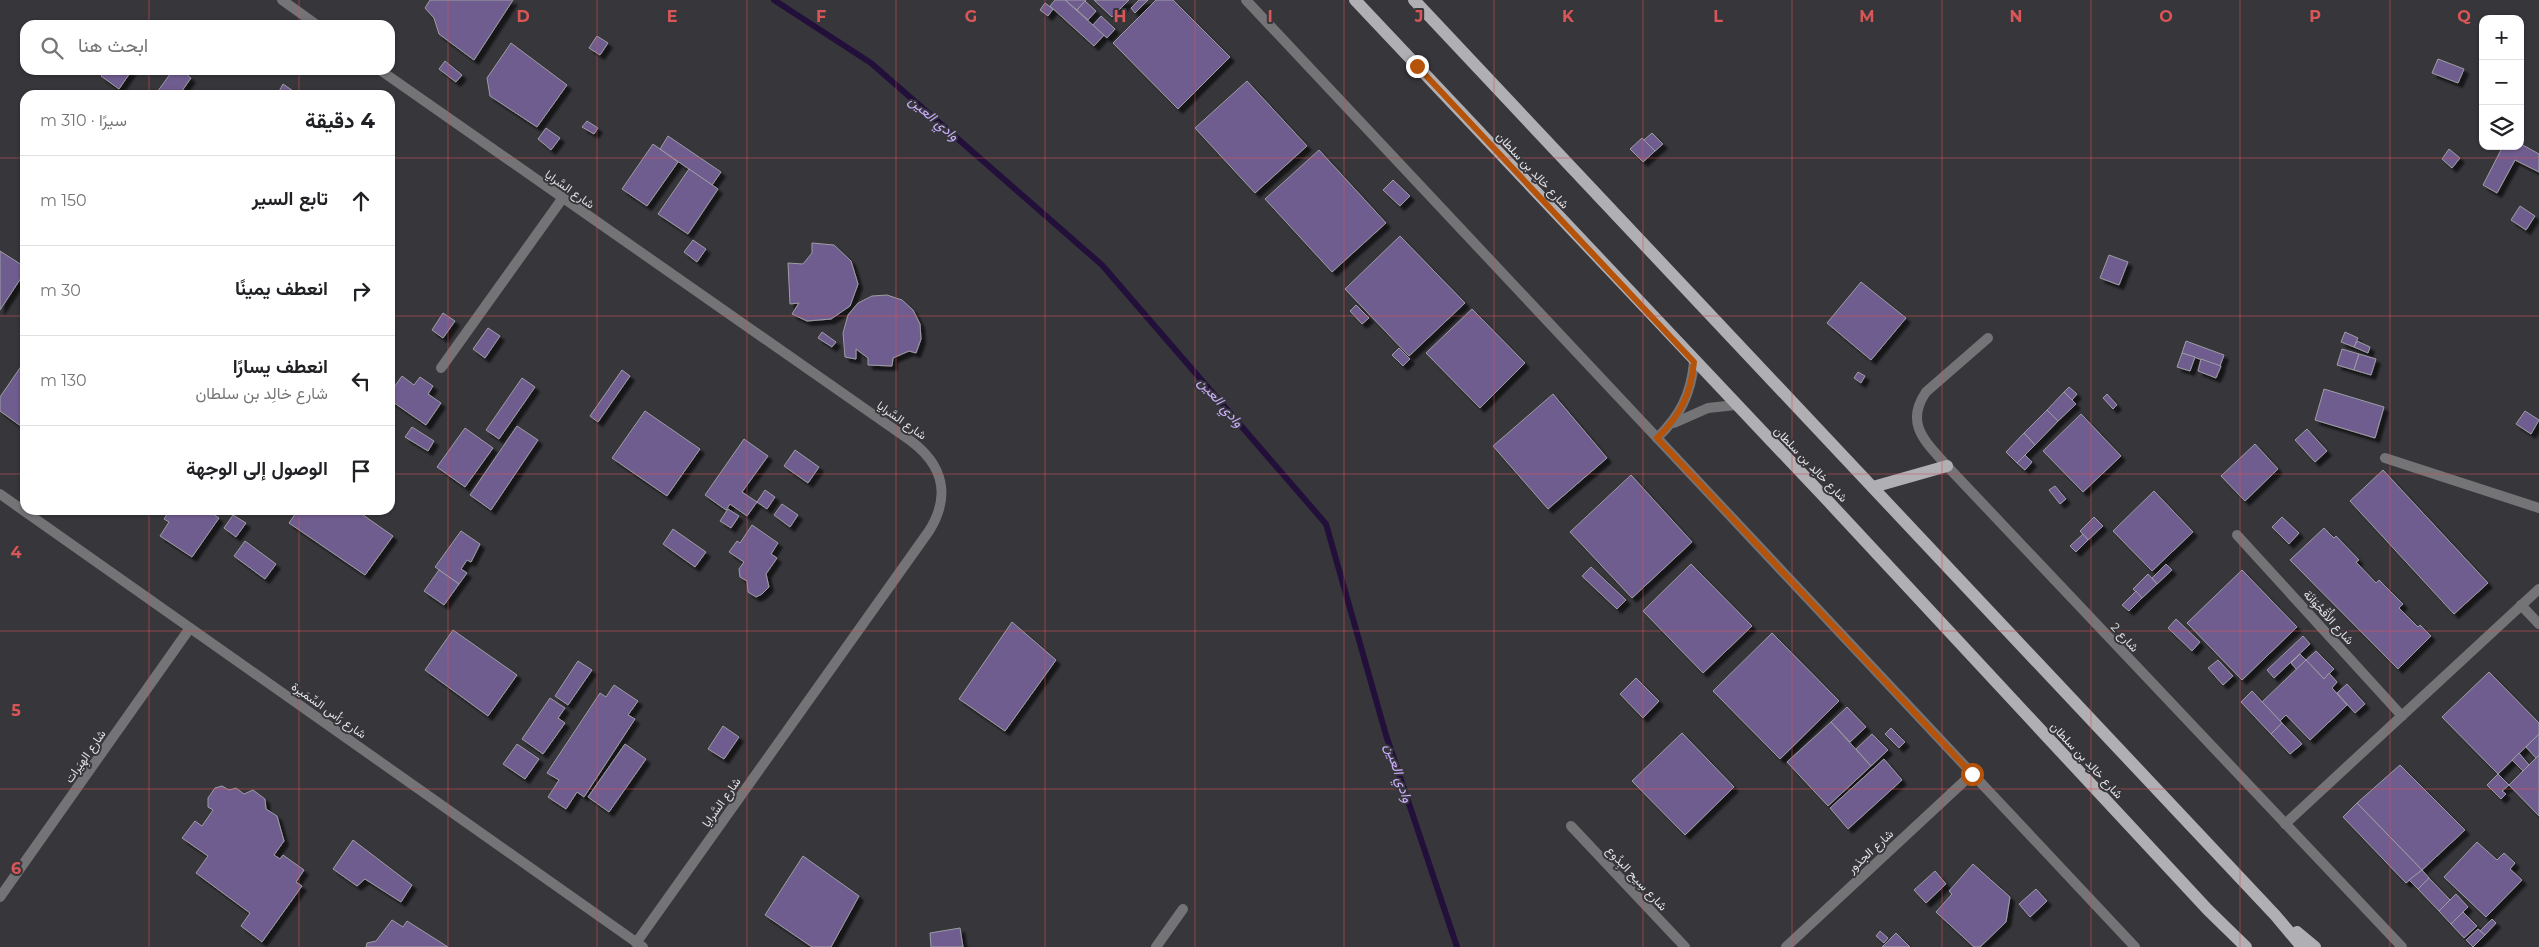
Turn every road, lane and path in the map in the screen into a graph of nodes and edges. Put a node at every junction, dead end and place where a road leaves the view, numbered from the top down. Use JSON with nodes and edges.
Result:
{"nodes":[{"id":1,"x":282,"y":0,"type":"edge"},
{"id":2,"x":1246,"y":0,"type":"edge"},
{"id":3,"x":1355,"y":0,"type":"edge"},
{"id":4,"x":1414,"y":0,"type":"edge"},
{"id":5,"x":310,"y":20,"type":"edge"},
{"id":6,"x":387,"y":75,"type":"edge"},
{"id":7,"x":562,"y":199,"type":"junction"},
{"id":8,"x":1988,"y":338,"type":"dead end"},
{"id":9,"x":1694,"y":362,"type":"junction"},
{"id":10,"x":441,"y":368,"type":"dead end"},
{"id":11,"x":1736,"y":405,"type":"junction"},
{"id":12,"x":1671,"y":425,"type":"junction"},
{"id":13,"x":1657,"y":438,"type":"junction"},
{"id":14,"x":2385,"y":458,"type":"dead end"},
{"id":15,"x":1947,"y":466,"type":"junction"},
{"id":16,"x":1873,"y":488,"type":"junction"},
{"id":17,"x":0,"y":494,"type":"edge"},
{"id":18,"x":20,"y":508,"type":"edge"},
{"id":19,"x":2539,"y":508,"type":"edge"},
{"id":20,"x":30,"y":515,"type":"edge"},
{"id":21,"x":2237,"y":536,"type":"dead end"},
{"id":22,"x":2539,"y":589,"type":"edge"},
{"id":23,"x":2522,"y":605,"type":"junction"},
{"id":24,"x":2539,"y":624,"type":"edge"},
{"id":25,"x":190,"y":628,"type":"junction"},
{"id":26,"x":2402,"y":716,"type":"junction"},
{"id":27,"x":1972,"y":774,"type":"junction"},
{"id":28,"x":2285,"y":824,"type":"junction"},
{"id":29,"x":1571,"y":826,"type":"dead end"},
{"id":30,"x":0,"y":897,"type":"edge"},
{"id":31,"x":1183,"y":909,"type":"dead end"},
{"id":32,"x":2208,"y":910,"type":"junction"},
{"id":33,"x":2275,"y":915,"type":"junction"},
{"id":34,"x":640,"y":945,"type":"edge"},
{"id":35,"x":1156,"y":947,"type":"edge"},
{"id":36,"x":1685,"y":947,"type":"edge"},
{"id":37,"x":1786,"y":947,"type":"edge"},
{"id":38,"x":2134,"y":947,"type":"edge"},
{"id":39,"x":2233,"y":947,"type":"edge"},
{"id":40,"x":2246,"y":947,"type":"edge"},
{"id":41,"x":2302,"y":947,"type":"edge"},
{"id":42,"x":2315,"y":947,"type":"edge"},
{"id":43,"x":2402,"y":947,"type":"edge"}],
"edges":[{"from":1,"to":5,"type":"street"},
{"from":2,"to":13,"type":"street"},
{"from":3,"to":9,"type":"main road","name":"شارع خالِد بن سلطان"},
{"from":4,"to":16,"type":"main road"},
{"from":6,"to":7,"type":"street","name":"شارع السَّرايا"},
{"from":7,"to":10,"type":"street"},
{"from":7,"to":34,"type":"street","name":"شارع السَّرايا"},
{"from":8,"to":15,"type":"street","name":"شارع 2"},
{"from":9,"to":11,"type":"main road","name":"شارع خالِد بن سلطان"},
{"from":9,"to":12,"type":"street"},
{"from":11,"to":12,"type":"street"},
{"from":11,"to":32,"type":"main road","name":"شارع خالِد بن سلطان"},
{"from":12,"to":13,"type":"street"},
{"from":13,"to":27,"type":"street"},
{"from":14,"to":19,"type":"street"},
{"from":15,"to":16,"type":"main road"},
{"from":15,"to":28,"type":"street","name":"شارع 2"},
{"from":16,"to":33,"type":"main road"},
{"from":17,"to":18,"type":"street","name":"شارع رَأس السِّمَيرة"},
{"from":20,"to":25,"type":"street","name":"شارع رَأس السِّمَيرة"},
{"from":21,"to":26,"type":"street","name":"شارع الأُقْحُوَانَة"},
{"from":22,"to":23,"type":"street"},
{"from":23,"to":24,"type":"street"},
{"from":23,"to":26,"type":"street"},
{"from":25,"to":30,"type":"street","name":"شارع الهِيَرات"},
{"from":25,"to":34,"type":"street","name":"شارع رَأس السِّمَيرة"},
{"from":26,"to":28,"type":"street"},
{"from":27,"to":37,"type":"street","name":"شارع الجذور"},
{"from":27,"to":38,"type":"street"},
{"from":28,"to":43,"type":"street","name":"شارع 2"},
{"from":29,"to":36,"type":"street","name":"شارع سِيح البِدُوع"},
{"from":31,"to":35,"type":"street"},
{"from":32,"to":39,"type":"main road"},
{"from":32,"to":40,"type":"main road","name":"شارع خالِد بن سلطان"},
{"from":33,"to":41,"type":"main road"},
{"from":33,"to":42,"type":"main road"}]}
